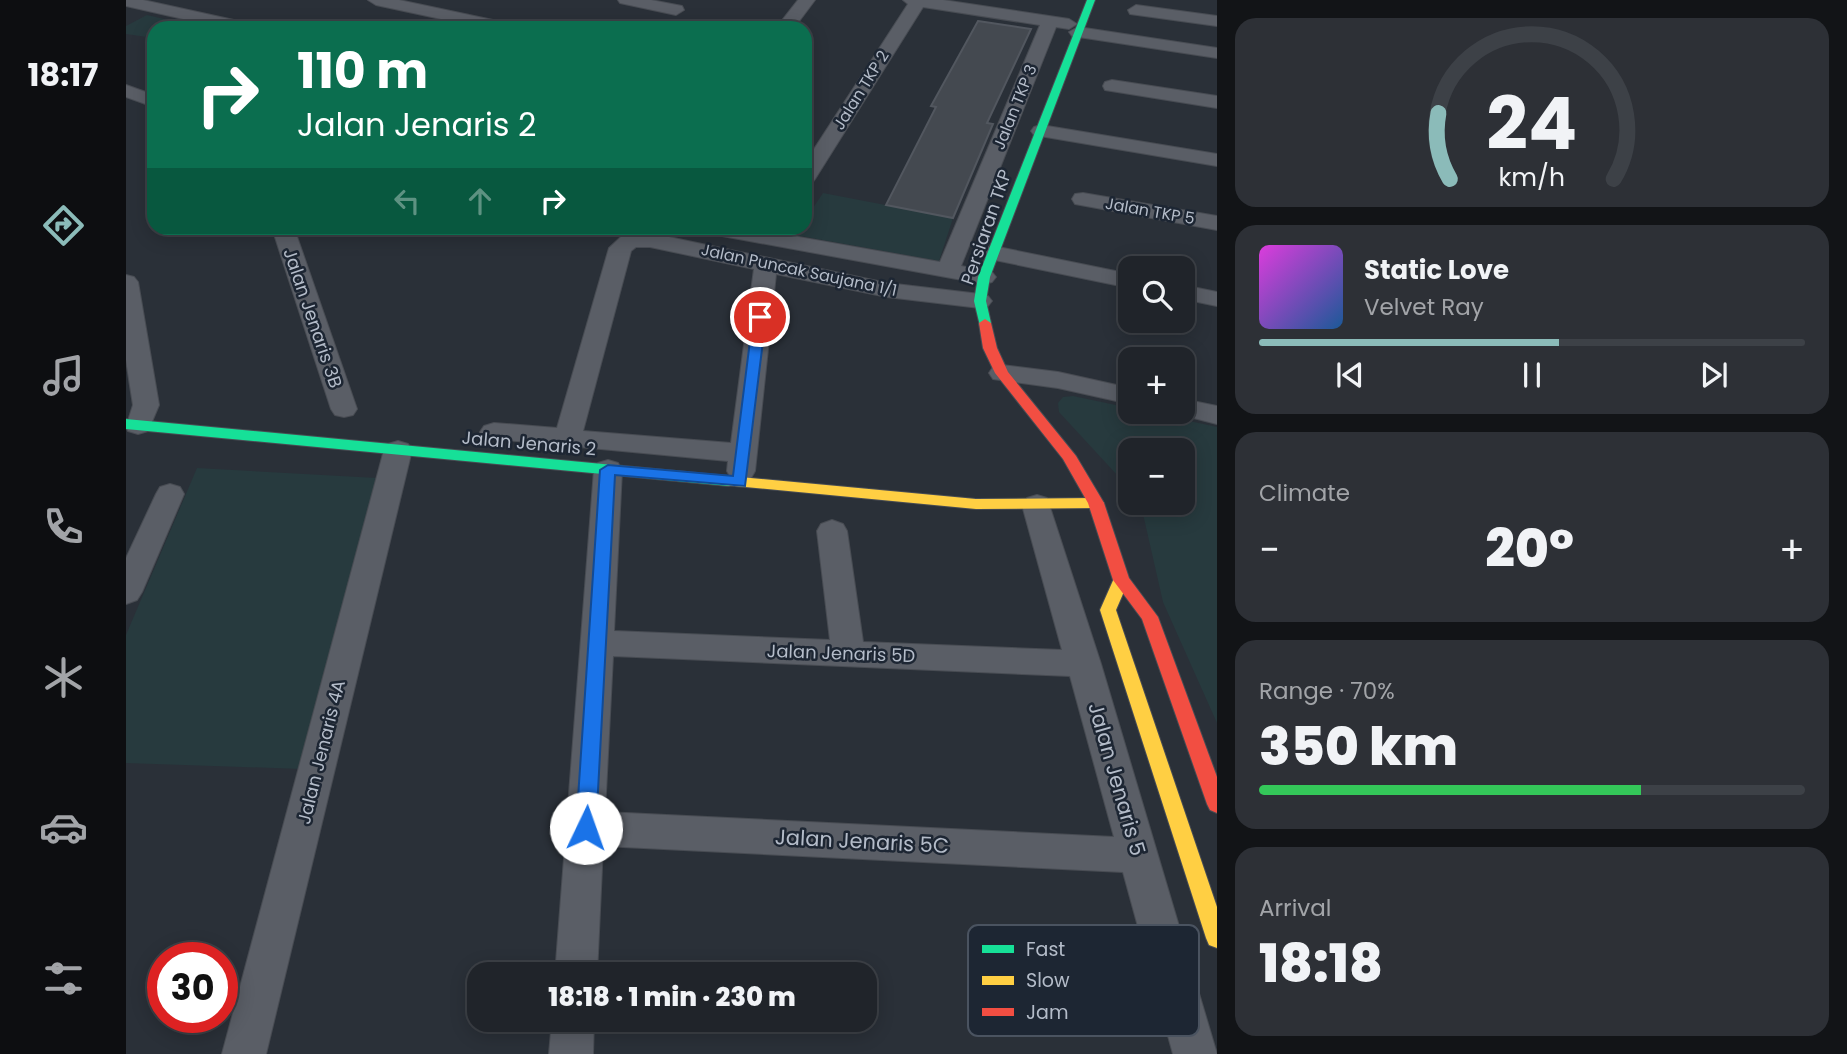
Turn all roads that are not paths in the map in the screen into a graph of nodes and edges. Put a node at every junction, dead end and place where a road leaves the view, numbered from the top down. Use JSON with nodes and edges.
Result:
{"nodes":[{"id":1,"x":376,"y":0,"type":"edge"},
{"id":2,"x":626,"y":0,"type":"edge"},
{"id":3,"x":807,"y":0,"type":"edge"},
{"id":4,"x":1091,"y":0,"type":"edge"},
{"id":5,"x":126,"y":1,"type":"edge"},
{"id":6,"x":914,"y":1,"type":"edge"},
{"id":7,"x":682,"y":5,"type":"edge"},
{"id":8,"x":1136,"y":10,"type":"dead end"},
{"id":9,"x":215,"y":21,"type":"edge"},
{"id":10,"x":474,"y":21,"type":"edge"},
{"id":11,"x":665,"y":21,"type":"edge"},
{"id":12,"x":790,"y":21,"type":"edge"},
{"id":13,"x":1050,"y":21,"type":"junction"},
{"id":14,"x":1217,"y":22,"type":"edge"},
{"id":15,"x":1079,"y":29,"type":"junction"},
{"id":16,"x":1217,"y":53,"type":"edge"},
{"id":17,"x":1112,"y":86,"type":"dead end"},
{"id":18,"x":126,"y":92,"type":"edge"},
{"id":19,"x":1217,"y":102,"type":"edge"},
{"id":20,"x":146,"y":103,"type":"edge"},
{"id":21,"x":1041,"y":131,"type":"junction"},
{"id":22,"x":1217,"y":160,"type":"edge"},
{"id":23,"x":812,"y":168,"type":"edge"},
{"id":24,"x":1083,"y":199,"type":"dead end"},
{"id":25,"x":1217,"y":223,"type":"edge"},
{"id":26,"x":285,"y":235,"type":"edge"},
{"id":27,"x":740,"y":235,"type":"edge"},
{"id":28,"x":769,"y":243,"type":"edge"},
{"id":29,"x":993,"y":253,"type":"junction"},
{"id":30,"x":948,"y":270,"type":"junction"},
{"id":31,"x":984,"y":277,"type":"junction"},
{"id":32,"x":1118,"y":279,"type":"edge"},
{"id":33,"x":126,"y":282,"type":"edge"},
{"id":34,"x":1195,"y":294,"type":"edge"},
{"id":35,"x":1217,"y":299,"type":"edge"},
{"id":36,"x":980,"y":301,"type":"junction"},
{"id":37,"x":1002,"y":373,"type":"junction"},
{"id":38,"x":1118,"y":393,"type":"edge"},
{"id":39,"x":344,"y":409,"type":"dead end"},
{"id":40,"x":1195,"y":410,"type":"edge"},
{"id":41,"x":1217,"y":415,"type":"edge"},
{"id":42,"x":132,"y":425,"type":"edge"},
{"id":43,"x":494,"y":432,"type":"dead end"},
{"id":44,"x":568,"y":437,"type":"junction"},
{"id":45,"x":398,"y":450,"type":"junction"},
{"id":46,"x":743,"y":453,"type":"junction"},
{"id":47,"x":608,"y":470,"type":"junction"},
{"id":48,"x":740,"y":482,"type":"junction"},
{"id":49,"x":170,"y":494,"type":"dead end"},
{"id":50,"x":1096,"y":503,"type":"junction"},
{"id":51,"x":1037,"y":505,"type":"junction"},
{"id":52,"x":832,"y":531,"type":"dead end"},
{"id":53,"x":1121,"y":580,"type":"junction"},
{"id":54,"x":126,"y":592,"type":"edge"},
{"id":55,"x":597,"y":643,"type":"junction"},
{"id":56,"x":848,"y":654,"type":"junction"},
{"id":57,"x":1084,"y":664,"type":"junction"},
{"id":58,"x":1189,"y":724,"type":"junction"},
{"id":59,"x":1216,"y":749,"type":"edge"},
{"id":60,"x":1200,"y":800,"type":"edge"},
{"id":61,"x":586,"y":828,"type":"junction"},
{"id":62,"x":1138,"y":855,"type":"junction"},
{"id":63,"x":1158,"y":925,"type":"edge"},
{"id":64,"x":1217,"y":938,"type":"edge"},
{"id":65,"x":577,"y":962,"type":"edge"},
{"id":66,"x":572,"y":1032,"type":"edge"},
{"id":67,"x":1190,"y":1036,"type":"edge"},
{"id":68,"x":244,"y":1054,"type":"edge"},
{"id":69,"x":571,"y":1054,"type":"edge"},
{"id":70,"x":1195,"y":1054,"type":"edge"}],
"edges":[{"from":1,"to":10,"type":"street"},
{"from":2,"to":7,"type":"street"},
{"from":3,"to":12,"type":"street"},
{"from":4,"to":15,"type":"street","name":"Persiaran TKP"},
{"from":5,"to":9,"type":"street"},
{"from":6,"to":13,"type":"street"},
{"from":6,"to":23,"type":"street","name":"Jalan TKP 2"},
{"from":7,"to":11,"type":"street"},
{"from":8,"to":14,"type":"street"},
{"from":13,"to":15,"type":"street"},
{"from":13,"to":30,"type":"street","name":"Jalan TKP 3"},
{"from":15,"to":16,"type":"street"},
{"from":15,"to":21,"type":"street","name":"Persiaran TKP"},
{"from":17,"to":19,"type":"street"},
{"from":18,"to":20,"type":"street"},
{"from":21,"to":22,"type":"street"},
{"from":21,"to":29,"type":"street","name":"Persiaran TKP"},
{"from":24,"to":25,"type":"street","name":"Jalan TKP 5"},
{"from":26,"to":39,"type":"street","name":"Jalan Jenaris 3B"},
{"from":27,"to":28,"type":"street"},
{"from":28,"to":30,"type":"street"},
{"from":28,"to":36,"type":"street","name":"Jalan Puncak Saujana 1/1"},
{"from":28,"to":44,"type":"street","name":"Jalan Puncak Saujana 1/1"},
{"from":28,"to":46,"type":"street"},
{"from":29,"to":31,"type":"street","name":"Persiaran TKP"},
{"from":29,"to":32,"type":"street"},
{"from":30,"to":31,"type":"street"},
{"from":31,"to":36,"type":"street","name":"Persiaran TKP"},
{"from":33,"to":42,"type":"street"},
{"from":34,"to":35,"type":"street"},
{"from":36,"to":37,"type":"street","name":"Persiaran TKP"},
{"from":37,"to":38,"type":"street"},
{"from":37,"to":50,"type":"street","name":"Persiaran TKP"},
{"from":40,"to":41,"type":"street"},
{"from":42,"to":45,"type":"street","name":"Jalan Jenaris 2"},
{"from":43,"to":44,"type":"street"},
{"from":44,"to":46,"type":"street"},
{"from":45,"to":47,"type":"street","name":"Jalan Jenaris 2"},
{"from":45,"to":68,"type":"street","name":"Jalan Jenaris 4A"},
{"from":46,"to":48,"type":"street"},
{"from":47,"to":48,"type":"street","name":"Jalan Jenaris 2"},
{"from":47,"to":55,"type":"street"},
{"from":48,"to":51,"type":"street","name":"Jalan Jenaris 2"},
{"from":49,"to":54,"type":"street"},
{"from":50,"to":51,"type":"street","name":"Jalan Jenaris 2"},
{"from":50,"to":53,"type":"street","name":"Persiaran TKP"},
{"from":51,"to":57,"type":"street","name":"Jalan Jenaris 5"},
{"from":52,"to":56,"type":"street"},
{"from":53,"to":58,"type":"street","name":"Persiaran TKP"},
{"from":53,"to":60,"type":"street","name":"Persiaran TKP"},
{"from":55,"to":56,"type":"street","name":"Jalan Jenaris 5D"},
{"from":55,"to":61,"type":"street"},
{"from":56,"to":57,"type":"street","name":"Jalan Jenaris 5D"},
{"from":57,"to":62,"type":"street","name":"Jalan Jenaris 5"},
{"from":58,"to":59,"type":"street"},
{"from":58,"to":60,"type":"street","name":"Persiaran TKP"},
{"from":60,"to":64,"type":"street","name":"Persiaran TKP"},
{"from":61,"to":62,"type":"street","name":"Jalan Jenaris 5C"},
{"from":61,"to":65,"type":"street"},
{"from":62,"to":63,"type":"street","name":"Jalan Jenaris 5"},
{"from":66,"to":69,"type":"street"},
{"from":67,"to":70,"type":"street","name":"Jalan Jenaris 5"}]}
